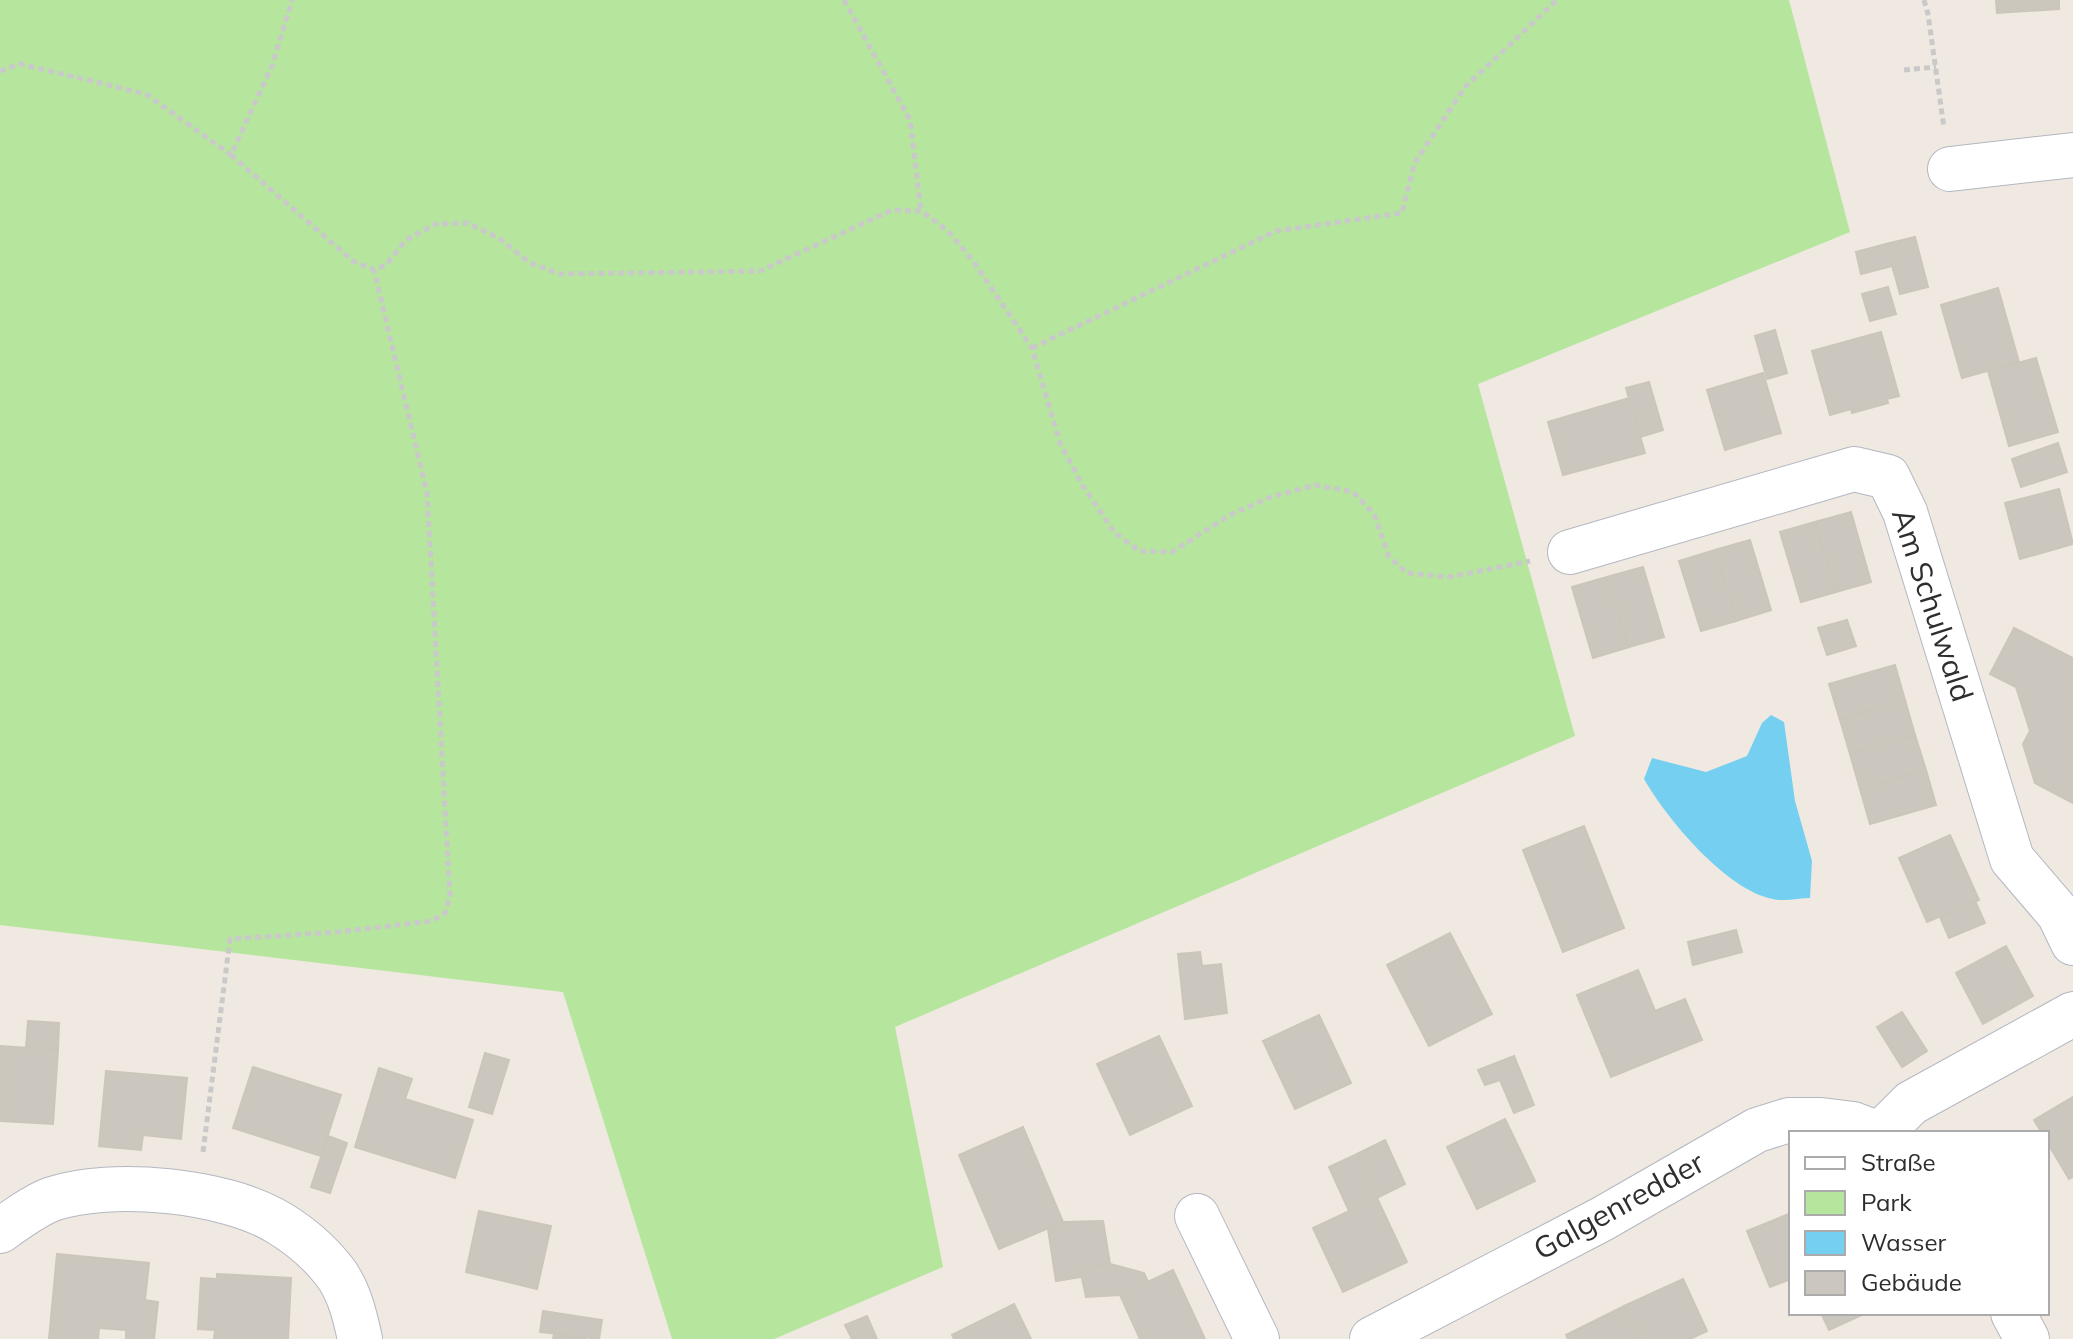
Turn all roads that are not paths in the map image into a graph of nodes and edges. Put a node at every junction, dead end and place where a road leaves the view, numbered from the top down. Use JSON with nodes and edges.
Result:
{"nodes":[{"id":1,"x":2073,"y":155,"type":"edge"},
{"id":2,"x":1950,"y":169,"type":"road end"},
{"id":3,"x":1570,"y":552,"type":"road end"},
{"id":4,"x":2073,"y":943,"type":"edge"},
{"id":5,"x":2073,"y":1014,"type":"edge"},
{"id":6,"x":1873,"y":1131,"type":"edge"},
{"id":7,"x":1881,"y":1131,"type":"edge"},
{"id":8,"x":1197,"y":1216,"type":"dead end"},
{"id":9,"x":0,"y":1231,"type":"edge"},
{"id":10,"x":2014,"y":1315,"type":"edge"},
{"id":11,"x":360,"y":1339,"type":"edge"},
{"id":12,"x":1257,"y":1339,"type":"edge"},
{"id":13,"x":1372,"y":1339,"type":"edge"},
{"id":14,"x":2027,"y":1339,"type":"edge"}],
"edges":[{"from":1,"to":2,"type":"street"},
{"from":3,"to":4,"type":"street","name":"Am Schulwald"},
{"from":5,"to":7,"type":"street"},
{"from":6,"to":13,"type":"street","name":"Galgenredder"},
{"from":8,"to":12,"type":"street"},
{"from":9,"to":11,"type":"street"},
{"from":10,"to":14,"type":"street"}]}
